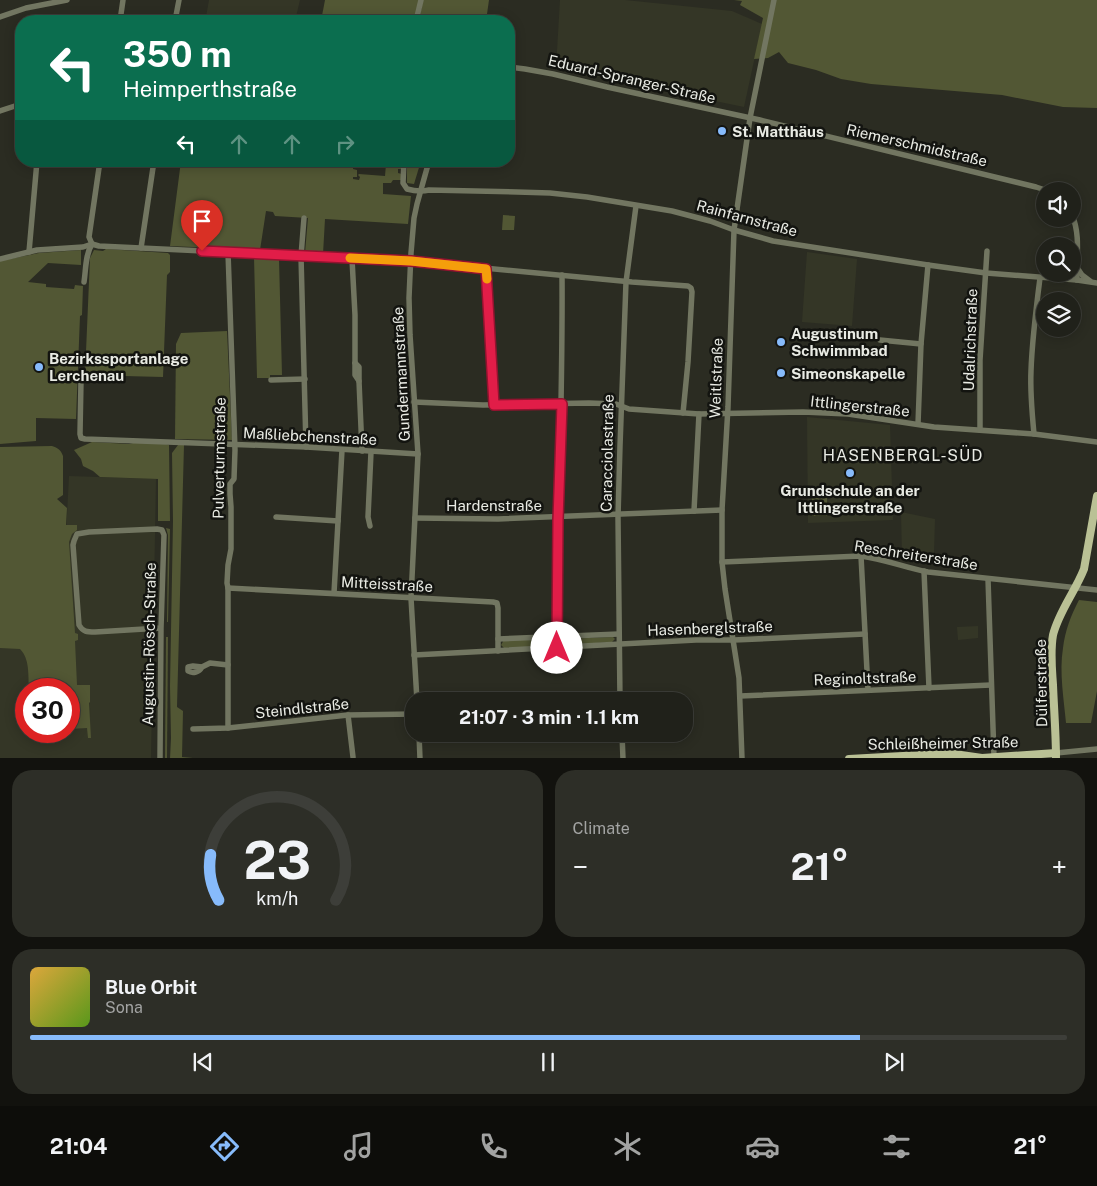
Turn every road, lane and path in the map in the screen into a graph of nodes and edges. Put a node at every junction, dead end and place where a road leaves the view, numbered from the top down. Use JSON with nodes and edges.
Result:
{"nodes":[{"id":1,"x":67,"y":0,"type":"edge"},
{"id":2,"x":123,"y":0,"type":"edge"},
{"id":3,"x":179,"y":0,"type":"edge"},
{"id":4,"x":421,"y":0,"type":"edge"},
{"id":5,"x":774,"y":0,"type":"edge"},
{"id":6,"x":121,"y":15,"type":"edge"},
{"id":7,"x":176,"y":15,"type":"edge"},
{"id":8,"x":417,"y":15,"type":"edge"},
{"id":9,"x":0,"y":17,"type":"edge"},
{"id":10,"x":515,"y":68,"type":"edge"},
{"id":11,"x":15,"y":106,"type":"edge"},
{"id":12,"x":0,"y":111,"type":"edge"},
{"id":13,"x":750,"y":118,"type":"junction"},
{"id":14,"x":36,"y":167,"type":"edge"},
{"id":15,"x":99,"y":167,"type":"edge"},
{"id":16,"x":153,"y":167,"type":"edge"},
{"id":17,"x":404,"y":167,"type":"edge"},
{"id":18,"x":427,"y":167,"type":"edge"},
{"id":19,"x":1036,"y":188,"type":"edge"},
{"id":20,"x":420,"y":191,"type":"junction"},
{"id":21,"x":636,"y":206,"type":"junction"},
{"id":22,"x":304,"y":218,"type":"dead end"},
{"id":23,"x":734,"y":230,"type":"junction"},
{"id":24,"x":92,"y":244,"type":"junction"},
{"id":25,"x":141,"y":248,"type":"junction"},
{"id":26,"x":986,"y":251,"type":"dead end"},
{"id":27,"x":29,"y":252,"type":"junction"},
{"id":28,"x":228,"y":252,"type":"junction"},
{"id":29,"x":301,"y":256,"type":"junction"},
{"id":30,"x":352,"y":258,"type":"junction"},
{"id":31,"x":0,"y":259,"type":"edge"},
{"id":32,"x":411,"y":261,"type":"junction"},
{"id":33,"x":928,"y":266,"type":"junction"},
{"id":34,"x":486,"y":269,"type":"junction"},
{"id":35,"x":986,"y":273,"type":"junction"},
{"id":36,"x":1081,"y":273,"type":"edge"},
{"id":37,"x":562,"y":276,"type":"junction"},
{"id":38,"x":1036,"y":278,"type":"edge"},
{"id":39,"x":1081,"y":281,"type":"edge"},
{"id":40,"x":84,"y":282,"type":"dead end"},
{"id":41,"x":626,"y":282,"type":"junction"},
{"id":42,"x":1039,"y":282,"type":"edge"},
{"id":43,"x":1095,"y":283,"type":"edge"},
{"id":44,"x":880,"y":340,"type":"dead end"},
{"id":45,"x":920,"y":344,"type":"junction"},
{"id":46,"x":271,"y":380,"type":"dead end"},
{"id":47,"x":305,"y":380,"type":"junction"},
{"id":48,"x":81,"y":381,"type":"dead end"},
{"id":49,"x":414,"y":402,"type":"junction"},
{"id":50,"x":562,"y":404,"type":"junction"},
{"id":51,"x":494,"y":405,"type":"junction"},
{"id":52,"x":621,"y":406,"type":"junction"},
{"id":53,"x":683,"y":413,"type":"junction"},
{"id":54,"x":728,"y":413,"type":"junction"},
{"id":55,"x":699,"y":414,"type":"junction"},
{"id":56,"x":918,"y":424,"type":"junction"},
{"id":57,"x":980,"y":430,"type":"junction"},
{"id":58,"x":1034,"y":434,"type":"junction"},
{"id":59,"x":1097,"y":442,"type":"edge"},
{"id":60,"x":234,"y":445,"type":"junction"},
{"id":61,"x":306,"y":447,"type":"junction"},
{"id":62,"x":342,"y":450,"type":"junction"},
{"id":63,"x":362,"y":451,"type":"junction"},
{"id":64,"x":372,"y":452,"type":"junction"},
{"id":65,"x":418,"y":454,"type":"junction"},
{"id":66,"x":1097,"y":496,"type":"edge"},
{"id":67,"x":722,"y":510,"type":"junction"},
{"id":68,"x":694,"y":511,"type":"junction"},
{"id":69,"x":618,"y":514,"type":"junction"},
{"id":70,"x":276,"y":517,"type":"dead end"},
{"id":71,"x":558,"y":517,"type":"junction"},
{"id":72,"x":415,"y":518,"type":"junction"},
{"id":73,"x":338,"y":521,"type":"junction"},
{"id":74,"x":370,"y":526,"type":"dead end"},
{"id":75,"x":861,"y":556,"type":"junction"},
{"id":76,"x":722,"y":562,"type":"junction"},
{"id":77,"x":924,"y":571,"type":"junction"},
{"id":78,"x":988,"y":579,"type":"junction"},
{"id":79,"x":1075,"y":587,"type":"junction"},
{"id":80,"x":228,"y":588,"type":"junction"},
{"id":81,"x":1097,"y":590,"type":"edge"},
{"id":82,"x":334,"y":593,"type":"junction"},
{"id":83,"x":411,"y":598,"type":"junction"},
{"id":84,"x":161,"y":628,"type":"junction"},
{"id":85,"x":619,"y":634,"type":"junction"},
{"id":86,"x":865,"y":634,"type":"junction"},
{"id":87,"x":557,"y":636,"type":"junction"},
{"id":88,"x":498,"y":639,"type":"junction"},
{"id":89,"x":734,"y":640,"type":"junction"},
{"id":90,"x":619,"y":644,"type":"junction"},
{"id":91,"x":557,"y":648,"type":"junction"},
{"id":92,"x":498,"y":651,"type":"junction"},
{"id":93,"x":414,"y":655,"type":"junction"},
{"id":94,"x":228,"y":665,"type":"junction"},
{"id":95,"x":202,"y":667,"type":"dead end"},
{"id":96,"x":991,"y":685,"type":"junction"},
{"id":97,"x":929,"y":688,"type":"junction"},
{"id":98,"x":868,"y":690,"type":"junction"},
{"id":99,"x":416,"y":692,"type":"edge"},
{"id":100,"x":620,"y":692,"type":"edge"},
{"id":101,"x":740,"y":696,"type":"junction"},
{"id":102,"x":348,"y":714,"type":"junction"},
{"id":103,"x":405,"y":714,"type":"edge"},
{"id":104,"x":228,"y":728,"type":"junction"},
{"id":105,"x":194,"y":730,"type":"dead end"},
{"id":106,"x":419,"y":742,"type":"edge"},
{"id":107,"x":622,"y":742,"type":"edge"},
{"id":108,"x":1097,"y":749,"type":"edge"},
{"id":109,"x":1056,"y":756,"type":"edge"},
{"id":110,"x":353,"y":757,"type":"edge"},
{"id":111,"x":160,"y":758,"type":"edge"},
{"id":112,"x":420,"y":758,"type":"edge"},
{"id":113,"x":623,"y":758,"type":"edge"},
{"id":114,"x":742,"y":758,"type":"edge"},
{"id":115,"x":849,"y":758,"type":"edge"},
{"id":116,"x":996,"y":758,"type":"edge"}],
"edges":[{"from":1,"to":9,"type":"street"},
{"from":2,"to":6,"type":"street"},
{"from":3,"to":7,"type":"street"},
{"from":4,"to":8,"type":"street"},
{"from":5,"to":13,"type":"street","name":"Weitlstraße"},
{"from":10,"to":13,"type":"street","name":"Eduard-Spranger-Straße"},
{"from":11,"to":12,"type":"street"},
{"from":13,"to":19,"type":"street","name":"Riemerschmidstraße"},
{"from":13,"to":23,"type":"street","name":"Weitlstraße"},
{"from":14,"to":27,"type":"street"},
{"from":15,"to":24,"type":"street"},
{"from":16,"to":25,"type":"street"},
{"from":17,"to":20,"type":"street"},
{"from":18,"to":20,"type":"street"},
{"from":20,"to":21,"type":"street","name":"Rainfarnstraße"},
{"from":20,"to":32,"type":"street","name":"Gundermannstraße"},
{"from":21,"to":23,"type":"street","name":"Rainfarnstraße"},
{"from":21,"to":41,"type":"street","name":"Caracciolastraße"},
{"from":22,"to":29,"type":"street"},
{"from":23,"to":33,"type":"street","name":"Rainfarnstraße"},
{"from":23,"to":54,"type":"street","name":"Weitlstraße"},
{"from":24,"to":25,"type":"street"},
{"from":24,"to":27,"type":"street"},
{"from":24,"to":40,"type":"street"},
{"from":25,"to":28,"type":"street"},
{"from":26,"to":35,"type":"street","name":"Udalrichstraße"},
{"from":27,"to":31,"type":"street"},
{"from":28,"to":29,"type":"street"},
{"from":28,"to":60,"type":"street","name":"Pulverturmstraße"},
{"from":29,"to":30,"type":"street"},
{"from":29,"to":47,"type":"street"},
{"from":30,"to":32,"type":"street"},
{"from":30,"to":63,"type":"street"},
{"from":32,"to":34,"type":"street"},
{"from":32,"to":49,"type":"street","name":"Gundermannstraße"},
{"from":33,"to":35,"type":"street","name":"Rainfarnstraße"},
{"from":33,"to":45,"type":"street"},
{"from":34,"to":37,"type":"street"},
{"from":34,"to":51,"type":"street"},
{"from":35,"to":38,"type":"street","name":"Rainfarnstraße"},
{"from":35,"to":57,"type":"street","name":"Udalrichstraße"},
{"from":36,"to":43,"type":"street"},
{"from":37,"to":41,"type":"street"},
{"from":37,"to":50,"type":"street"},
{"from":39,"to":43,"type":"street","name":"Rainfarnstraße"},
{"from":41,"to":52,"type":"street","name":"Caracciolastraße"},
{"from":41,"to":53,"type":"street"},
{"from":42,"to":58,"type":"street"},
{"from":44,"to":45,"type":"street"},
{"from":45,"to":56,"type":"street"},
{"from":46,"to":47,"type":"street"},
{"from":47,"to":61,"type":"street"},
{"from":48,"to":60,"type":"street","name":"Maßliebchenstraße"},
{"from":49,"to":51,"type":"street","name":"Ittlingerstraße"},
{"from":49,"to":65,"type":"street","name":"Gundermannstraße"},
{"from":50,"to":51,"type":"street","name":"Ittlingerstraße"},
{"from":50,"to":52,"type":"street","name":"Ittlingerstraße"},
{"from":50,"to":71,"type":"street"},
{"from":52,"to":53,"type":"street","name":"Ittlingerstraße"},
{"from":52,"to":69,"type":"street","name":"Caracciolastraße"},
{"from":53,"to":55,"type":"street","name":"Ittlingerstraße"},
{"from":54,"to":55,"type":"street","name":"Ittlingerstraße"},
{"from":54,"to":56,"type":"street","name":"Ittlingerstraße"},
{"from":54,"to":67,"type":"street","name":"Weitlstraße"},
{"from":55,"to":68,"type":"street"},
{"from":56,"to":57,"type":"street","name":"Ittlingerstraße"},
{"from":57,"to":58,"type":"street","name":"Ittlingerstraße"},
{"from":58,"to":59,"type":"street","name":"Ittlingerstraße"},
{"from":60,"to":61,"type":"street","name":"Maßliebchenstraße"},
{"from":60,"to":80,"type":"street","name":"Pulverturmstraße"},
{"from":61,"to":62,"type":"street","name":"Maßliebchenstraße"},
{"from":62,"to":63,"type":"street","name":"Maßliebchenstraße"},
{"from":62,"to":73,"type":"street"},
{"from":63,"to":64,"type":"street","name":"Maßliebchenstraße"},
{"from":64,"to":65,"type":"street","name":"Maßliebchenstraße"},
{"from":64,"to":74,"type":"street"},
{"from":65,"to":72,"type":"street","name":"Gundermannstraße"},
{"from":66,"to":79,"type":"main road","name":"Dülferstraße"},
{"from":67,"to":68,"type":"street","name":"Hardenstraße"},
{"from":67,"to":76,"type":"street","name":"Weitlstraße"},
{"from":68,"to":69,"type":"street","name":"Hardenstraße"},
{"from":69,"to":71,"type":"street","name":"Hardenstraße"},
{"from":69,"to":85,"type":"street","name":"Caracciolastraße"},
{"from":70,"to":73,"type":"street"},
{"from":71,"to":72,"type":"street","name":"Hardenstraße"},
{"from":71,"to":87,"type":"street"},
{"from":72,"to":83,"type":"street","name":"Gundermannstraße"},
{"from":73,"to":82,"type":"street"},
{"from":75,"to":76,"type":"street","name":"Reschreiterstraße"},
{"from":75,"to":77,"type":"street","name":"Reschreiterstraße"},
{"from":75,"to":86,"type":"street"},
{"from":76,"to":89,"type":"street","name":"Weitlstraße"},
{"from":77,"to":78,"type":"street","name":"Reschreiterstraße"},
{"from":77,"to":97,"type":"street"},
{"from":78,"to":79,"type":"street","name":"Reschreiterstraße"},
{"from":78,"to":96,"type":"street"},
{"from":79,"to":81,"type":"street","name":"Reschreiterstraße"},
{"from":79,"to":109,"type":"main road","name":"Dülferstraße"},
{"from":80,"to":82,"type":"street","name":"Mitteisstraße"},
{"from":80,"to":94,"type":"street","name":"Pulverturmstraße"},
{"from":82,"to":83,"type":"street","name":"Mitteisstraße"},
{"from":83,"to":88,"type":"street","name":"Mitteisstraße"},
{"from":83,"to":93,"type":"street","name":"Gundermannstraße"},
{"from":84,"to":84,"type":"street","name":"Augustin-Rösch-Straße"},
{"from":84,"to":111,"type":"street","name":"Augustin-Rösch-Straße"},
{"from":85,"to":87,"type":"street"},
{"from":85,"to":90,"type":"street","name":"Caracciolastraße"},
{"from":86,"to":89,"type":"street","name":"Hasenberglstraße"},
{"from":86,"to":98,"type":"street"},
{"from":87,"to":88,"type":"street"},
{"from":87,"to":91,"type":"street"},
{"from":88,"to":92,"type":"street","name":"Mitteisstraße"},
{"from":89,"to":90,"type":"street","name":"Hasenberglstraße"},
{"from":89,"to":101,"type":"street","name":"Weitlstraße"},
{"from":90,"to":91,"type":"street","name":"Hasenberglstraße"},
{"from":90,"to":100,"type":"street","name":"Caracciolastraße"},
{"from":91,"to":92,"type":"street","name":"Hasenberglstraße"},
{"from":92,"to":93,"type":"street","name":"Hasenberglstraße"},
{"from":93,"to":99,"type":"street","name":"Gundermannstraße"},
{"from":94,"to":95,"type":"street"},
{"from":94,"to":104,"type":"street","name":"Pulverturmstraße"},
{"from":96,"to":97,"type":"street","name":"Reginoltstraße"},
{"from":96,"to":116,"type":"street"},
{"from":97,"to":98,"type":"street","name":"Reginoltstraße"},
{"from":98,"to":101,"type":"street","name":"Reginoltstraße"},
{"from":101,"to":114,"type":"street","name":"Weitlstraße"},
{"from":102,"to":103,"type":"street","name":"Steindlstraße"},
{"from":102,"to":104,"type":"street","name":"Steindlstraße"},
{"from":102,"to":110,"type":"street"},
{"from":104,"to":105,"type":"street","name":"Steindlstraße"},
{"from":106,"to":112,"type":"street"},
{"from":107,"to":113,"type":"street"},
{"from":108,"to":109,"type":"street","name":"Schleißheimer Straße"},
{"from":109,"to":116,"type":"main road","name":"Schleißheimer Straße"},
{"from":115,"to":116,"type":"main road","name":"Schleißheimer Straße"}]}
